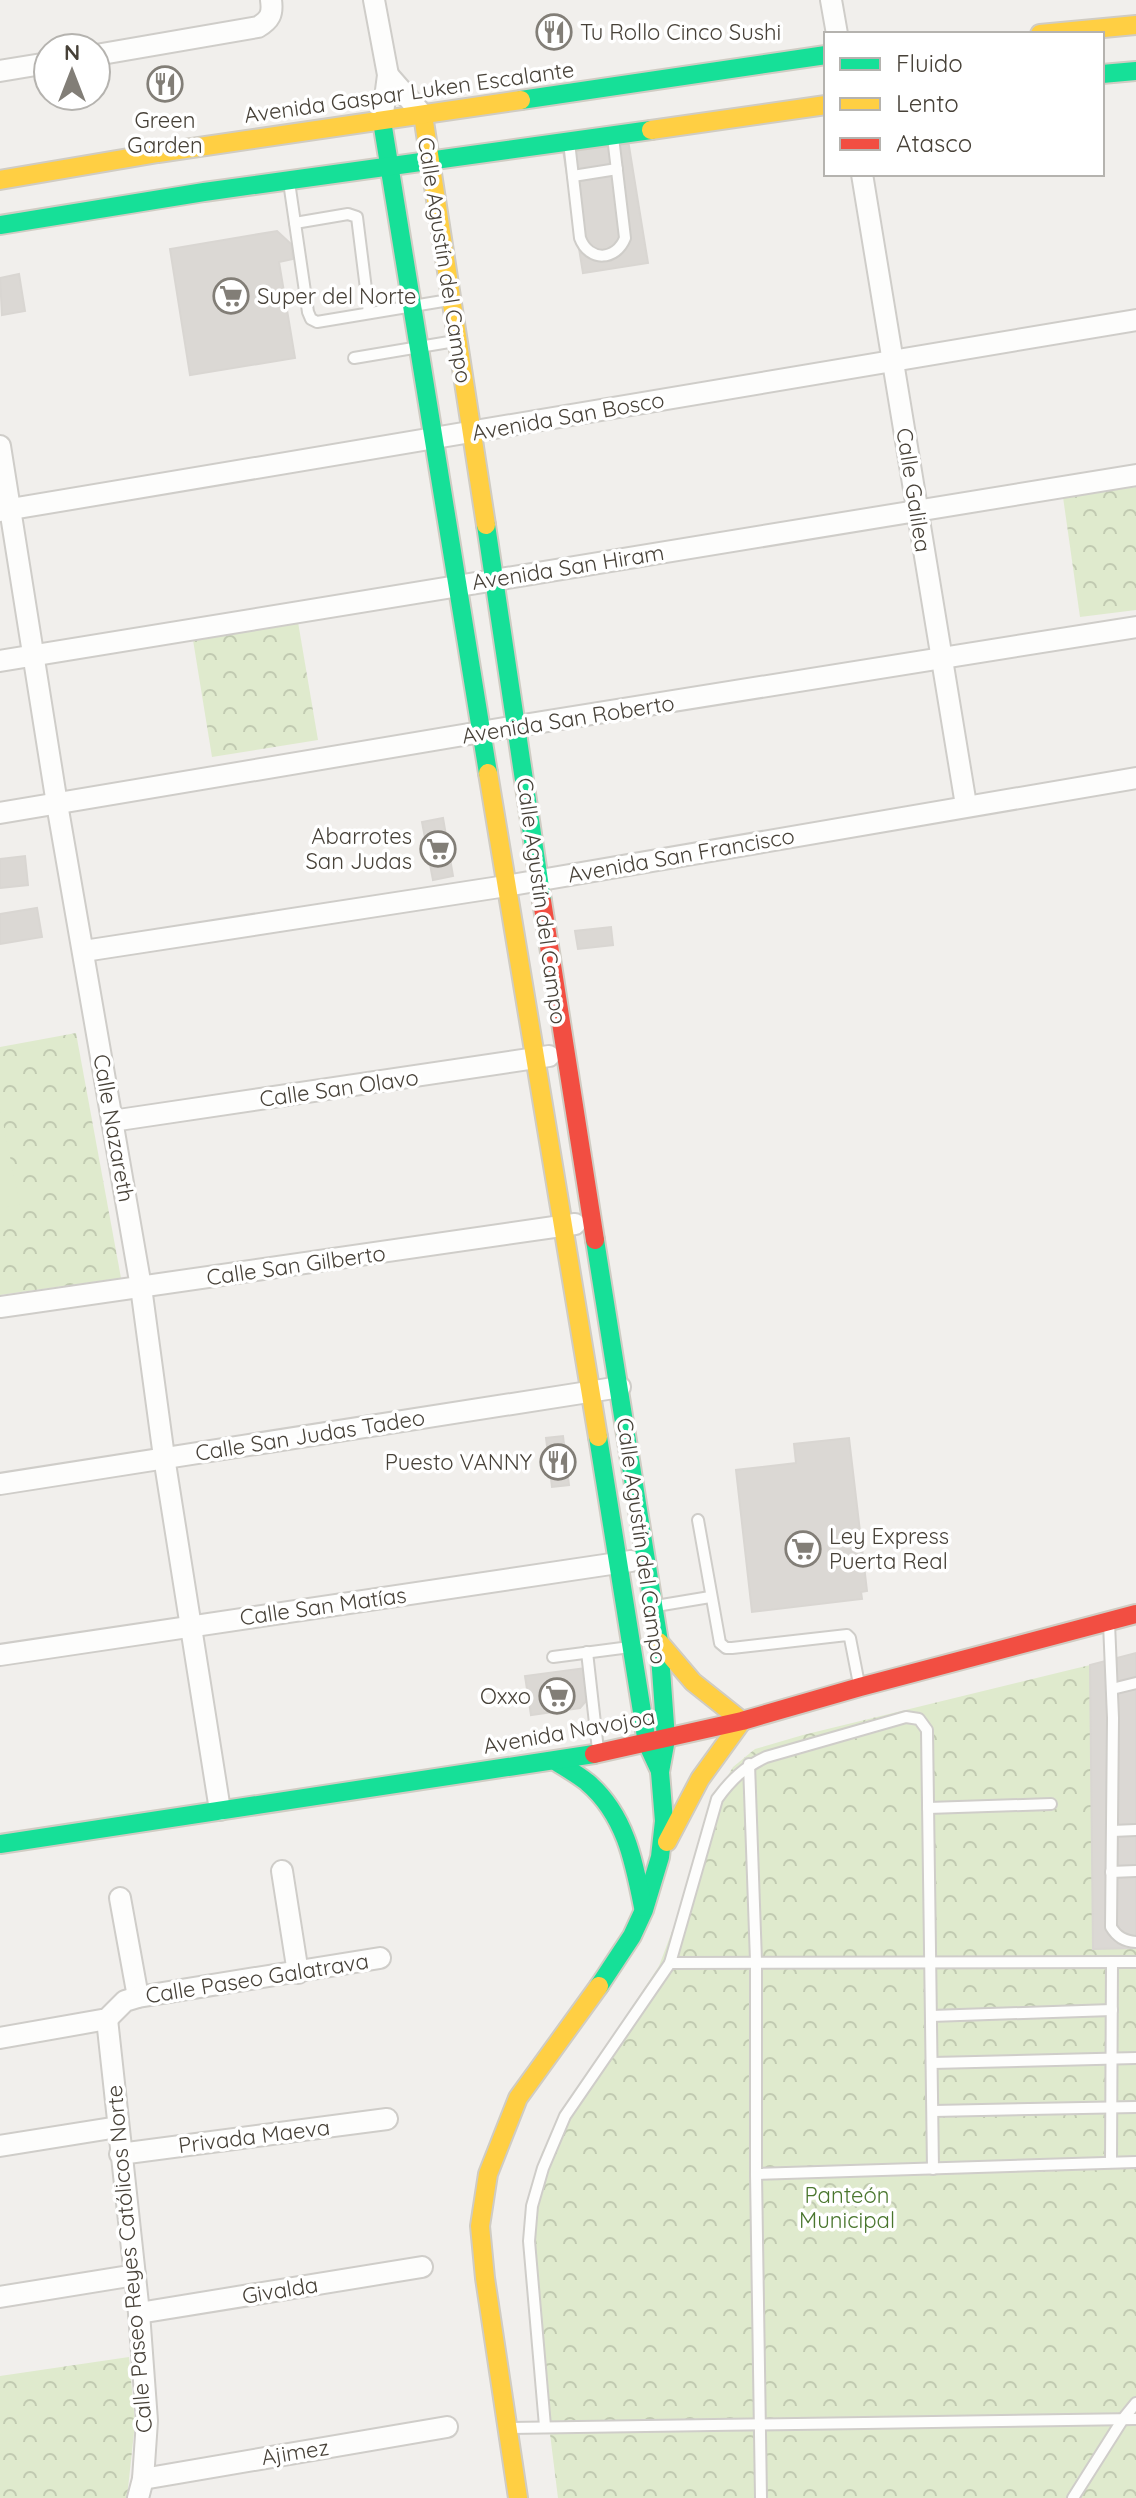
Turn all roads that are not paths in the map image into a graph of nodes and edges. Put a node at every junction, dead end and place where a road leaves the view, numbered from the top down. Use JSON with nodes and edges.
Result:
{"nodes":[{"id":1,"x":271,"y":0,"type":"edge"},
{"id":2,"x":374,"y":0,"type":"edge"},
{"id":3,"x":831,"y":0,"type":"edge"},
{"id":4,"x":1136,"y":25,"type":"edge"},
{"id":5,"x":837,"y":32,"type":"edge"},
{"id":6,"x":1061,"y":32,"type":"edge"},
{"id":7,"x":112,"y":52,"type":"edge"},
{"id":8,"x":824,"y":55,"type":"edge"},
{"id":9,"x":32,"y":66,"type":"edge"},
{"id":10,"x":0,"y":71,"type":"edge"},
{"id":11,"x":1136,"y":71,"type":"edge"},
{"id":12,"x":1104,"y":74,"type":"edge"},
{"id":13,"x":388,"y":75,"type":"junction"},
{"id":14,"x":824,"y":105,"type":"edge"},
{"id":15,"x":423,"y":115,"type":"junction"},
{"id":16,"x":382,"y":121,"type":"junction"},
{"id":17,"x":613,"y":134,"type":"junction"},
{"id":18,"x":569,"y":140,"type":"junction"},
{"id":19,"x":429,"y":160,"type":"junction"},
{"id":20,"x":390,"y":165,"type":"junction"},
{"id":21,"x":617,"y":169,"type":"junction"},
{"id":22,"x":573,"y":176,"type":"junction"},
{"id":23,"x":862,"y":176,"type":"edge"},
{"id":24,"x":0,"y":180,"type":"edge"},
{"id":25,"x":289,"y":180,"type":"junction"},
{"id":26,"x":295,"y":223,"type":"junction"},
{"id":27,"x":0,"y":225,"type":"edge"},
{"id":28,"x":450,"y":300,"type":"junction"},
{"id":29,"x":412,"y":306,"type":"junction"},
{"id":30,"x":369,"y":313,"type":"junction"},
{"id":31,"x":1136,"y":320,"type":"edge"},
{"id":32,"x":456,"y":341,"type":"junction"},
{"id":33,"x":419,"y":347,"type":"junction"},
{"id":34,"x":354,"y":358,"type":"dead end"},
{"id":35,"x":894,"y":361,"type":"junction"},
{"id":36,"x":472,"y":433,"type":"junction"},
{"id":37,"x":435,"y":439,"type":"junction"},
{"id":38,"x":0,"y":446,"type":"edge"},
{"id":39,"x":1136,"y":475,"type":"edge"},
{"id":40,"x":917,"y":509,"type":"junction"},
{"id":41,"x":5,"y":510,"type":"edge"},
{"id":42,"x":495,"y":579,"type":"junction"},
{"id":43,"x":459,"y":585,"type":"junction"},
{"id":44,"x":1136,"y":627,"type":"edge"},
{"id":45,"x":34,"y":655,"type":"junction"},
{"id":46,"x":940,"y":659,"type":"junction"},
{"id":47,"x":0,"y":661,"type":"edge"},
{"id":48,"x":517,"y":726,"type":"junction"},
{"id":49,"x":481,"y":732,"type":"junction"},
{"id":50,"x":1136,"y":778,"type":"edge"},
{"id":51,"x":57,"y":804,"type":"junction"},
{"id":52,"x":966,"y":805,"type":"junction"},
{"id":53,"x":0,"y":813,"type":"edge"},
{"id":54,"x":540,"y":880,"type":"junction"},
{"id":55,"x":506,"y":886,"type":"junction"},
{"id":56,"x":84,"y":951,"type":"junction"},
{"id":57,"x":564,"y":1052,"type":"junction"},
{"id":58,"x":537,"y":1059,"type":"junction"},
{"id":59,"x":112,"y":1121,"type":"junction"},
{"id":60,"x":591,"y":1222,"type":"junction"},
{"id":61,"x":564,"y":1226,"type":"junction"},
{"id":62,"x":141,"y":1287,"type":"junction"},
{"id":63,"x":0,"y":1307,"type":"edge"},
{"id":64,"x":620,"y":1387,"type":"junction"},
{"id":65,"x":589,"y":1393,"type":"junction"},
{"id":66,"x":164,"y":1457,"type":"junction"},
{"id":67,"x":0,"y":1484,"type":"edge"},
{"id":68,"x":698,"y":1520,"type":"dead end"},
{"id":69,"x":647,"y":1558,"type":"junction"},
{"id":70,"x":618,"y":1563,"type":"junction"},
{"id":71,"x":710,"y":1597,"type":"junction"},
{"id":72,"x":654,"y":1607,"type":"junction"},
{"id":73,"x":1136,"y":1614,"type":"edge"},
{"id":74,"x":1109,"y":1621,"type":"junction"},
{"id":75,"x":192,"y":1625,"type":"junction"},
{"id":76,"x":659,"y":1642,"type":"junction"},
{"id":77,"x":632,"y":1647,"type":"junction"},
{"id":78,"x":587,"y":1652,"type":"junction"},
{"id":79,"x":0,"y":1655,"type":"edge"},
{"id":80,"x":553,"y":1657,"type":"dead end"},
{"id":81,"x":1136,"y":1683,"type":"edge"},
{"id":82,"x":860,"y":1687,"type":"junction"},
{"id":83,"x":1112,"y":1689,"type":"junction"},
{"id":84,"x":742,"y":1721,"type":"junction"},
{"id":85,"x":666,"y":1739,"type":"junction"},
{"id":86,"x":647,"y":1743,"type":"junction"},
{"id":87,"x":599,"y":1753,"type":"junction"},
{"id":88,"x":555,"y":1761,"type":"junction"},
{"id":89,"x":749,"y":1764,"type":"junction"},
{"id":90,"x":660,"y":1772,"type":"junction"},
{"id":91,"x":1051,"y":1804,"type":"dead end"},
{"id":92,"x":928,"y":1808,"type":"junction"},
{"id":93,"x":220,"y":1810,"type":"junction"},
{"id":94,"x":1136,"y":1830,"type":"edge"},
{"id":95,"x":1112,"y":1831,"type":"junction"},
{"id":96,"x":0,"y":1844,"type":"edge"},
{"id":97,"x":660,"y":1857,"type":"junction"},
{"id":98,"x":282,"y":1871,"type":"dead end"},
{"id":99,"x":1136,"y":1871,"type":"edge"},
{"id":100,"x":1111,"y":1872,"type":"junction"},
{"id":101,"x":120,"y":1898,"type":"dead end"},
{"id":102,"x":644,"y":1910,"type":"junction"},
{"id":103,"x":1136,"y":1942,"type":"edge"},
{"id":104,"x":380,"y":1958,"type":"dead end"},
{"id":105,"x":756,"y":1961,"type":"junction"},
{"id":106,"x":931,"y":1962,"type":"junction"},
{"id":107,"x":1112,"y":1962,"type":"junction"},
{"id":108,"x":1136,"y":1962,"type":"edge"},
{"id":109,"x":670,"y":1963,"type":"junction"},
{"id":110,"x":298,"y":1973,"type":"junction"},
{"id":111,"x":138,"y":1997,"type":"junction"},
{"id":112,"x":1112,"y":2010,"type":"junction"},
{"id":113,"x":931,"y":2016,"type":"junction"},
{"id":114,"x":107,"y":2019,"type":"junction"},
{"id":115,"x":0,"y":2038,"type":"edge"},
{"id":116,"x":1111,"y":2058,"type":"junction"},
{"id":117,"x":1136,"y":2058,"type":"edge"},
{"id":118,"x":932,"y":2063,"type":"junction"},
{"id":119,"x":1136,"y":2107,"type":"edge"},
{"id":120,"x":1111,"y":2108,"type":"junction"},
{"id":121,"x":933,"y":2111,"type":"junction"},
{"id":122,"x":387,"y":2119,"type":"dead end"},
{"id":123,"x":118,"y":2127,"type":"junction"},
{"id":124,"x":0,"y":2146,"type":"edge"},
{"id":125,"x":120,"y":2154,"type":"junction"},
{"id":126,"x":1111,"y":2162,"type":"junction"},
{"id":127,"x":1136,"y":2162,"type":"edge"},
{"id":128,"x":933,"y":2169,"type":"junction"},
{"id":129,"x":756,"y":2174,"type":"junction"},
{"id":130,"x":422,"y":2267,"type":"dead end"},
{"id":131,"x":135,"y":2275,"type":"junction"},
{"id":132,"x":0,"y":2297,"type":"edge"},
{"id":133,"x":139,"y":2313,"type":"junction"},
{"id":134,"x":1136,"y":2403,"type":"edge"},
{"id":135,"x":1123,"y":2419,"type":"junction"},
{"id":136,"x":1136,"y":2419,"type":"edge"},
{"id":137,"x":761,"y":2424,"type":"junction"},
{"id":138,"x":545,"y":2426,"type":"junction"},
{"id":139,"x":447,"y":2427,"type":"dead end"},
{"id":140,"x":507,"y":2428,"type":"junction"},
{"id":141,"x":141,"y":2488,"type":"edge"},
{"id":142,"x":518,"y":2498,"type":"edge"},
{"id":143,"x":761,"y":2498,"type":"edge"},
{"id":144,"x":1073,"y":2498,"type":"edge"}],
"edges":[{"from":1,"to":7,"type":"street"},
{"from":2,"to":13,"type":"street","name":"Calle Agustín del Campo"},
{"from":3,"to":5,"type":"street"},
{"from":4,"to":6,"type":"street"},
{"from":8,"to":15,"type":"street","name":"Avenida Gaspar Luken Escalante"},
{"from":9,"to":10,"type":"street"},
{"from":11,"to":12,"type":"street"},
{"from":13,"to":15,"type":"street","name":"Calle Agustín del Campo"},
{"from":13,"to":16,"type":"street","name":"Calle Agustín del Campo"},
{"from":14,"to":17,"type":"street"},
{"from":15,"to":16,"type":"street","name":"Avenida Gaspar Luken Escalante"},
{"from":15,"to":19,"type":"street","name":"Calle Agustín del Campo"},
{"from":16,"to":20,"type":"street","name":"Calle Agustín del Campo"},
{"from":16,"to":24,"type":"street","name":"Avenida Gaspar Luken Escalante"},
{"from":17,"to":18,"type":"street"},
{"from":17,"to":21,"type":"lane"},
{"from":18,"to":19,"type":"street"},
{"from":18,"to":22,"type":"lane"},
{"from":19,"to":20,"type":"street"},
{"from":19,"to":28,"type":"street","name":"Calle Agustín del Campo"},
{"from":20,"to":25,"type":"street"},
{"from":20,"to":29,"type":"street","name":"Calle Agustín del Campo"},
{"from":21,"to":22,"type":"lane"},
{"from":21,"to":22,"type":"lane"},
{"from":23,"to":35,"type":"street","name":"Calle Galilea"},
{"from":25,"to":26,"type":"lane"},
{"from":25,"to":27,"type":"street"},
{"from":26,"to":30,"type":"lane"},
{"from":26,"to":30,"type":"lane"},
{"from":28,"to":29,"type":"lane"},
{"from":28,"to":32,"type":"street","name":"Calle Agustín del Campo"},
{"from":29,"to":30,"type":"lane"},
{"from":29,"to":33,"type":"street","name":"Calle Agustín del Campo"},
{"from":31,"to":35,"type":"street","name":"Avenida San Bosco"},
{"from":32,"to":33,"type":"lane"},
{"from":32,"to":36,"type":"street","name":"Calle Agustín del Campo"},
{"from":33,"to":34,"type":"lane"},
{"from":33,"to":37,"type":"street","name":"Calle Agustín del Campo"},
{"from":35,"to":36,"type":"street","name":"Avenida San Bosco"},
{"from":35,"to":40,"type":"street","name":"Calle Galilea"},
{"from":36,"to":37,"type":"street","name":"Avenida San Bosco"},
{"from":36,"to":42,"type":"street","name":"Calle Agustín del Campo"},
{"from":37,"to":41,"type":"street","name":"Avenida San Bosco"},
{"from":37,"to":43,"type":"street","name":"Calle Agustín del Campo"},
{"from":38,"to":41,"type":"street","name":"Calle Nazareth"},
{"from":39,"to":40,"type":"street","name":"Avenida San Hiram"},
{"from":40,"to":42,"type":"street","name":"Avenida San Hiram"},
{"from":40,"to":46,"type":"street","name":"Calle Galilea"},
{"from":41,"to":45,"type":"street","name":"Calle Nazareth"},
{"from":42,"to":43,"type":"street","name":"Avenida San Hiram"},
{"from":42,"to":48,"type":"street","name":"Calle Agustín del Campo"},
{"from":43,"to":45,"type":"street","name":"Avenida San Hiram"},
{"from":43,"to":49,"type":"street","name":"Calle Agustín del Campo"},
{"from":44,"to":46,"type":"street","name":"Avenida San Roberto"},
{"from":45,"to":47,"type":"street","name":"Avenida San Hiram"},
{"from":45,"to":51,"type":"street","name":"Calle Nazareth"},
{"from":46,"to":48,"type":"street","name":"Avenida San Roberto"},
{"from":46,"to":52,"type":"street","name":"Calle Galilea"},
{"from":48,"to":49,"type":"street","name":"Avenida San Roberto"},
{"from":48,"to":54,"type":"street","name":"Calle Agustín del Campo"},
{"from":49,"to":51,"type":"street","name":"Avenida San Roberto"},
{"from":49,"to":55,"type":"street","name":"Calle Agustín del Campo"},
{"from":50,"to":52,"type":"street","name":"Avenida San Francisco"},
{"from":51,"to":53,"type":"street","name":"Avenida San Roberto"},
{"from":51,"to":56,"type":"street","name":"Calle Nazareth"},
{"from":52,"to":54,"type":"street","name":"Avenida San Francisco"},
{"from":54,"to":55,"type":"street","name":"Avenida San Francisco"},
{"from":54,"to":57,"type":"street","name":"Calle Agustín del Campo"},
{"from":55,"to":56,"type":"street","name":"Avenida San Francisco"},
{"from":55,"to":58,"type":"street","name":"Calle Agustín del Campo"},
{"from":56,"to":59,"type":"street","name":"Calle Nazareth"},
{"from":57,"to":58,"type":"street","name":"Calle San Olavo"},
{"from":57,"to":60,"type":"street","name":"Calle Agustín del Campo"},
{"from":58,"to":59,"type":"street","name":"Calle San Olavo"},
{"from":58,"to":61,"type":"street","name":"Calle Agustín del Campo"},
{"from":59,"to":62,"type":"street","name":"Calle Nazareth"},
{"from":60,"to":61,"type":"street","name":"Calle San Gilberto"},
{"from":60,"to":64,"type":"street","name":"Calle Agustín del Campo"},
{"from":61,"to":62,"type":"street","name":"Calle San Gilberto"},
{"from":61,"to":65,"type":"street","name":"Calle Agustín del Campo"},
{"from":62,"to":63,"type":"street","name":"Calle San Gilberto"},
{"from":62,"to":66,"type":"street","name":"Calle Nazareth"},
{"from":64,"to":65,"type":"street","name":"Calle San Judas Tadeo"},
{"from":64,"to":69,"type":"street","name":"Calle Agustín del Campo"},
{"from":65,"to":66,"type":"street","name":"Calle San Judas Tadeo"},
{"from":65,"to":70,"type":"street","name":"Calle Agustín del Campo"},
{"from":66,"to":67,"type":"street","name":"Calle San Judas Tadeo"},
{"from":66,"to":75,"type":"street","name":"Calle Nazareth"},
{"from":68,"to":71,"type":"lane"},
{"from":69,"to":70,"type":"street","name":"Calle San Matías"},
{"from":69,"to":72,"type":"street","name":"Calle Agustín del Campo"},
{"from":70,"to":75,"type":"street","name":"Calle San Matías"},
{"from":70,"to":77,"type":"street","name":"Calle Agustín del Campo"},
{"from":71,"to":72,"type":"lane"},
{"from":71,"to":82,"type":"lane"},
{"from":72,"to":76,"type":"street","name":"Calle Agustín del Campo"},
{"from":73,"to":74,"type":"street","name":"Avenida Navojoa"},
{"from":74,"to":82,"type":"street","name":"Avenida Navojoa"},
{"from":74,"to":83,"type":"lane"},
{"from":75,"to":79,"type":"street","name":"Calle San Matías"},
{"from":75,"to":93,"type":"street","name":"Calle Nazareth"},
{"from":76,"to":84,"type":"street"},
{"from":76,"to":85,"type":"street","name":"Calle Agustín del Campo"},
{"from":77,"to":78,"type":"lane"},
{"from":77,"to":86,"type":"street","name":"Calle Agustín del Campo"},
{"from":78,"to":80,"type":"lane"},
{"from":78,"to":87,"type":"lane"},
{"from":81,"to":83,"type":"lane"},
{"from":82,"to":84,"type":"street","name":"Avenida Navojoa"},
{"from":83,"to":95,"type":"lane"},
{"from":84,"to":85,"type":"street","name":"Avenida Navojoa"},
{"from":84,"to":97,"type":"street"},
{"from":85,"to":86,"type":"street","name":"Avenida Navojoa"},
{"from":85,"to":90,"type":"street","name":"Calle Agustín del Campo"},
{"from":86,"to":87,"type":"street","name":"Avenida Navojoa"},
{"from":86,"to":90,"type":"street","name":"Calle Agustín del Campo"},
{"from":87,"to":88,"type":"street","name":"Avenida Navojoa"},
{"from":88,"to":93,"type":"street","name":"Avenida Navojoa"},
{"from":88,"to":102,"type":"street"},
{"from":89,"to":92,"type":"lane"},
{"from":89,"to":105,"type":"lane"},
{"from":89,"to":109,"type":"lane"},
{"from":90,"to":97,"type":"street"},
{"from":91,"to":92,"type":"lane"},
{"from":92,"to":106,"type":"lane"},
{"from":93,"to":96,"type":"street","name":"Avenida Navojoa"},
{"from":94,"to":95,"type":"lane"},
{"from":95,"to":100,"type":"lane"},
{"from":97,"to":102,"type":"street"},
{"from":98,"to":110,"type":"street"},
{"from":99,"to":100,"type":"lane"},
{"from":100,"to":103,"type":"lane"},
{"from":101,"to":111,"type":"street"},
{"from":102,"to":140,"type":"street"},
{"from":104,"to":110,"type":"street","name":"Calle Paseo Galatrava"},
{"from":105,"to":106,"type":"lane"},
{"from":105,"to":109,"type":"lane"},
{"from":105,"to":129,"type":"lane"},
{"from":106,"to":107,"type":"lane"},
{"from":106,"to":113,"type":"lane"},
{"from":107,"to":108,"type":"lane"},
{"from":107,"to":112,"type":"lane"},
{"from":109,"to":138,"type":"lane"},
{"from":110,"to":111,"type":"street","name":"Calle Paseo Galatrava"},
{"from":111,"to":114,"type":"street","name":"Calle Paseo Galatrava"},
{"from":112,"to":113,"type":"lane"},
{"from":112,"to":116,"type":"lane"},
{"from":113,"to":118,"type":"lane"},
{"from":114,"to":115,"type":"street","name":"Calle Paseo Galatrava"},
{"from":114,"to":123,"type":"street","name":"Calle Paseo Reyes Católicos Norte"},
{"from":116,"to":117,"type":"lane"},
{"from":116,"to":118,"type":"lane"},
{"from":116,"to":120,"type":"lane"},
{"from":118,"to":121,"type":"lane"},
{"from":119,"to":120,"type":"lane"},
{"from":120,"to":121,"type":"lane"},
{"from":120,"to":126,"type":"lane"},
{"from":121,"to":128,"type":"lane"},
{"from":122,"to":125,"type":"street","name":"Privada Maeva"},
{"from":123,"to":124,"type":"street"},
{"from":123,"to":125,"type":"street","name":"Calle Paseo Reyes Católicos Norte"},
{"from":125,"to":131,"type":"street","name":"Calle Paseo Reyes Católicos Norte"},
{"from":126,"to":127,"type":"lane"},
{"from":126,"to":128,"type":"lane"},
{"from":128,"to":129,"type":"lane"},
{"from":129,"to":137,"type":"lane"},
{"from":130,"to":133,"type":"street","name":"Givalda"},
{"from":131,"to":132,"type":"street"},
{"from":131,"to":133,"type":"street","name":"Calle Paseo Reyes Católicos Norte"},
{"from":133,"to":141,"type":"street","name":"Calle Paseo Reyes Católicos Norte"},
{"from":134,"to":135,"type":"lane"},
{"from":135,"to":136,"type":"lane"},
{"from":135,"to":137,"type":"lane"},
{"from":135,"to":144,"type":"lane"},
{"from":137,"to":138,"type":"lane"},
{"from":137,"to":143,"type":"lane"},
{"from":138,"to":140,"type":"lane"},
{"from":139,"to":141,"type":"street","name":"Ajimez"},
{"from":140,"to":142,"type":"street"}]}
